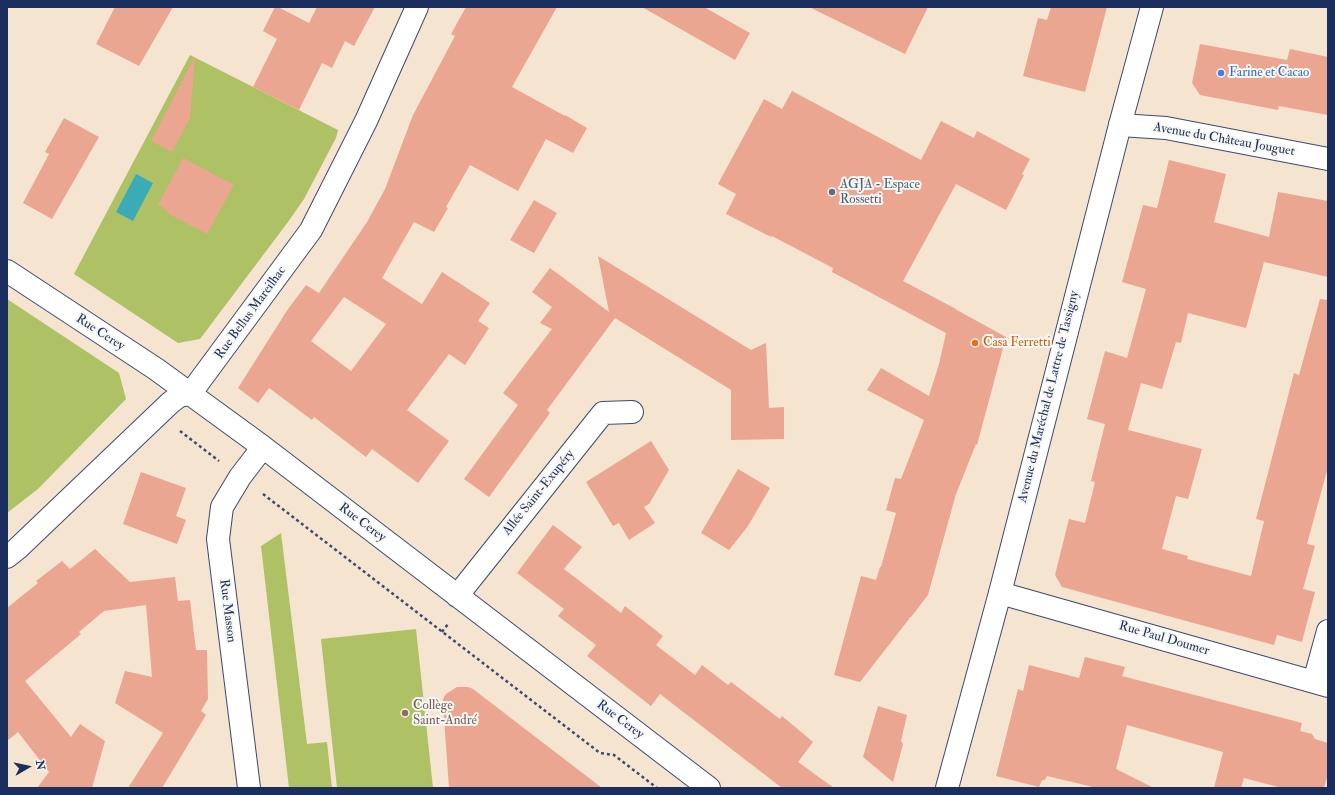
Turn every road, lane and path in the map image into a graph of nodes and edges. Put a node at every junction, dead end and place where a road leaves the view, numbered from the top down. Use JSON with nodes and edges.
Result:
{"nodes":[{"id":1,"x":417,"y":7,"type":"edge"},
{"id":2,"x":1152,"y":7,"type":"edge"},
{"id":3,"x":1120,"y":125,"type":"junction"},
{"id":4,"x":1328,"y":159,"type":"edge"},
{"id":5,"x":7,"y":271,"type":"edge"},
{"id":6,"x":190,"y":394,"type":"junction"},
{"id":7,"x":632,"y":412,"type":"dead end"},
{"id":8,"x":159,"y":414,"type":"junction"},
{"id":9,"x":263,"y":447,"type":"junction"},
{"id":10,"x":240,"y":477,"type":"junction"},
{"id":11,"x":7,"y":557,"type":"edge"},
{"id":12,"x":1000,"y":593,"type":"junction"},
{"id":13,"x":457,"y":596,"type":"junction"},
{"id":14,"x":1328,"y":631,"type":"edge"},
{"id":15,"x":1321,"y":684,"type":"edge"},
{"id":16,"x":249,"y":788,"type":"edge"},
{"id":17,"x":657,"y":788,"type":"edge"},
{"id":18,"x":709,"y":788,"type":"edge"},
{"id":19,"x":947,"y":788,"type":"edge"}],
"edges":[{"from":1,"to":6,"type":"street","name":"Rue Bellus Mareilhac"},
{"from":2,"to":3,"type":"street","name":"Avenue du Maréchal de Lattre de Tassigny"},
{"from":3,"to":4,"type":"street","name":"Avenue du Château Jouguet"},
{"from":3,"to":12,"type":"street","name":"Avenue du Maréchal de Lattre de Tassigny"},
{"from":5,"to":6,"type":"street","name":"Rue Cerey"},
{"from":6,"to":8,"type":"street","name":"Rue Bellus Mareilhac"},
{"from":6,"to":9,"type":"street","name":"Rue Cerey"},
{"from":7,"to":13,"type":"street","name":"Allée Saint-Exupéry"},
{"from":8,"to":10,"type":"path"},
{"from":8,"to":11,"type":"street","name":"Rue Bellus Mareilhac"},
{"from":9,"to":10,"type":"street","name":"Rue Masson"},
{"from":9,"to":13,"type":"street","name":"Rue Cerey"},
{"from":10,"to":16,"type":"street","name":"Rue Masson"},
{"from":10,"to":17,"type":"path"},
{"from":12,"to":15,"type":"street","name":"Rue Paul Doumer"},
{"from":12,"to":19,"type":"street","name":"Avenue du Maréchal de Lattre de Tassigny"},
{"from":13,"to":18,"type":"street","name":"Rue Cerey"},
{"from":14,"to":15,"type":"street"}]}
